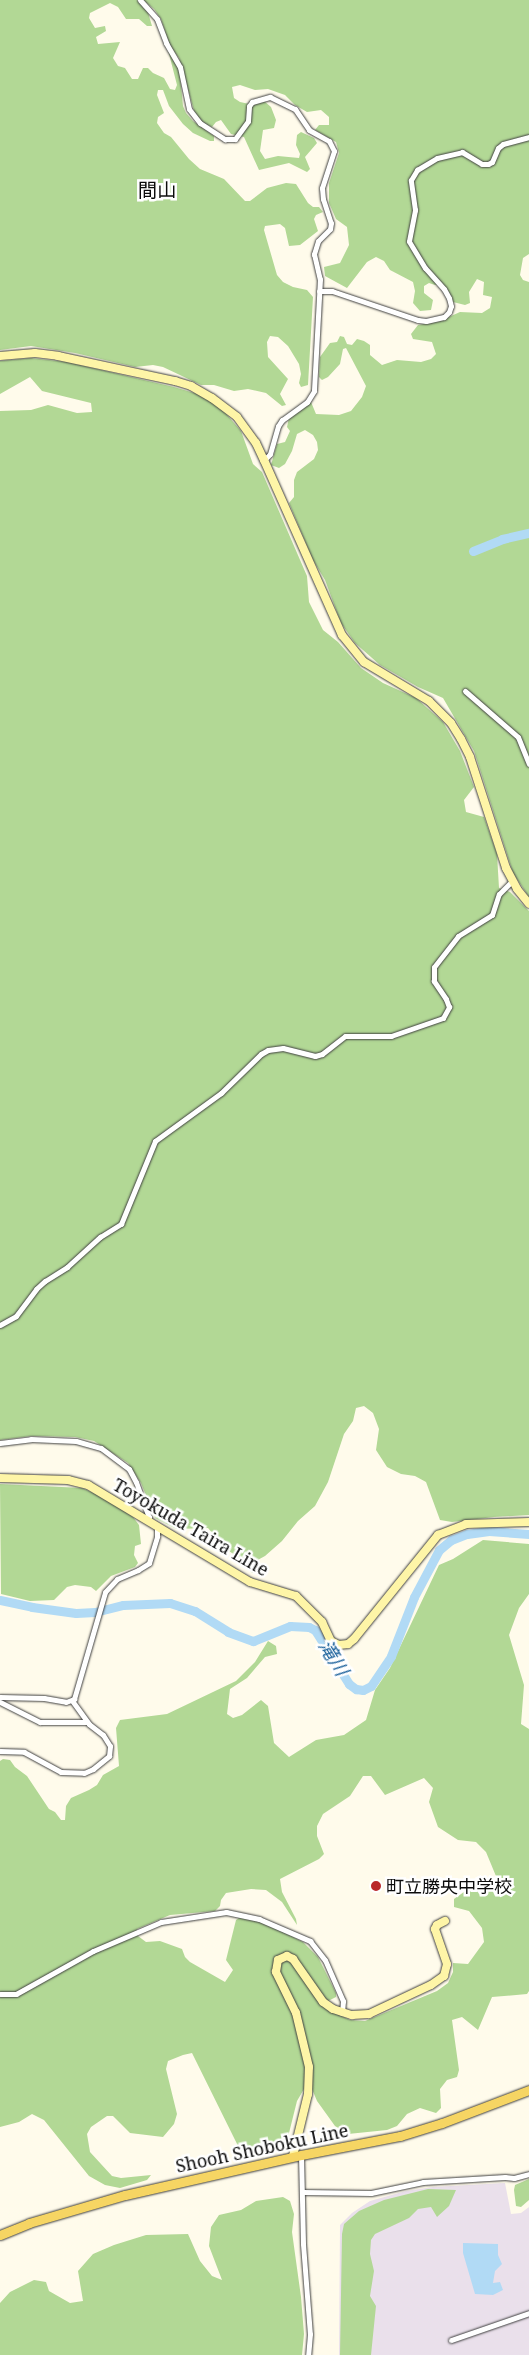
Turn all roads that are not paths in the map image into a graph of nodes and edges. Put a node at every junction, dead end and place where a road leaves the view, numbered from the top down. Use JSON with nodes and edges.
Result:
{"nodes":[{"id":1,"x":140,"y":0,"type":"edge"},
{"id":2,"x":529,"y":137,"type":"edge"},
{"id":3,"x":319,"y":291,"type":"junction"},
{"id":4,"x":0,"y":356,"type":"edge"},
{"id":5,"x":264,"y":460,"type":"junction"},
{"id":6,"x":465,"y":691,"type":"dead end"},
{"id":7,"x":529,"y":764,"type":"edge"},
{"id":8,"x":512,"y":881,"type":"junction"},
{"id":9,"x":529,"y":904,"type":"edge"},
{"id":10,"x":0,"y":1325,"type":"edge"},
{"id":11,"x":0,"y":1443,"type":"edge"},
{"id":12,"x":0,"y":1478,"type":"edge"},
{"id":13,"x":148,"y":1521,"type":"junction"},
{"id":14,"x":529,"y":1522,"type":"edge"},
{"id":15,"x":157,"y":1526,"type":"junction"},
{"id":16,"x":0,"y":1697,"type":"edge"},
{"id":17,"x":72,"y":1701,"type":"junction"},
{"id":18,"x":0,"y":1702,"type":"edge"},
{"id":19,"x":87,"y":1722,"type":"junction"},
{"id":20,"x":0,"y":1751,"type":"edge"},
{"id":21,"x":445,"y":1921,"type":"dead end"},
{"id":22,"x":0,"y":1994,"type":"edge"},
{"id":23,"x":342,"y":2013,"type":"junction"},
{"id":24,"x":529,"y":2090,"type":"edge"},
{"id":25,"x":297,"y":2156,"type":"junction"},
{"id":26,"x":529,"y":2174,"type":"edge"},
{"id":27,"x":302,"y":2192,"type":"junction"},
{"id":28,"x":0,"y":2235,"type":"edge"},
{"id":29,"x":529,"y":2313,"type":"edge"},
{"id":30,"x":450,"y":2340,"type":"dead end"},
{"id":31,"x":308,"y":2355,"type":"edge"}],
"edges":[{"from":1,"to":3,"type":"street"},
{"from":2,"to":3,"type":"street"},
{"from":3,"to":5,"type":"street"},
{"from":4,"to":5,"type":"street"},
{"from":5,"to":8,"type":"street"},
{"from":6,"to":7,"type":"street"},
{"from":8,"to":9,"type":"street"},
{"from":8,"to":10,"type":"street"},
{"from":11,"to":13,"type":"street"},
{"from":12,"to":13,"type":"street","name":"Toyokuda Taira Line"},
{"from":13,"to":15,"type":"street","name":"Toyokuda Taira Line"},
{"from":14,"to":15,"type":"street","name":"Toyokuda Taira Line"},
{"from":15,"to":17,"type":"street"},
{"from":16,"to":17,"type":"street"},
{"from":17,"to":19,"type":"street"},
{"from":18,"to":19,"type":"street"},
{"from":19,"to":20,"type":"street"},
{"from":21,"to":23,"type":"street"},
{"from":22,"to":23,"type":"street"},
{"from":23,"to":25,"type":"street"},
{"from":24,"to":25,"type":"main road","name":"Shooh Shoboku Line"},
{"from":25,"to":27,"type":"street"},
{"from":25,"to":28,"type":"main road","name":"Shooh Shoboku Line"},
{"from":26,"to":27,"type":"street"},
{"from":27,"to":31,"type":"street"},
{"from":29,"to":30,"type":"street"}]}
